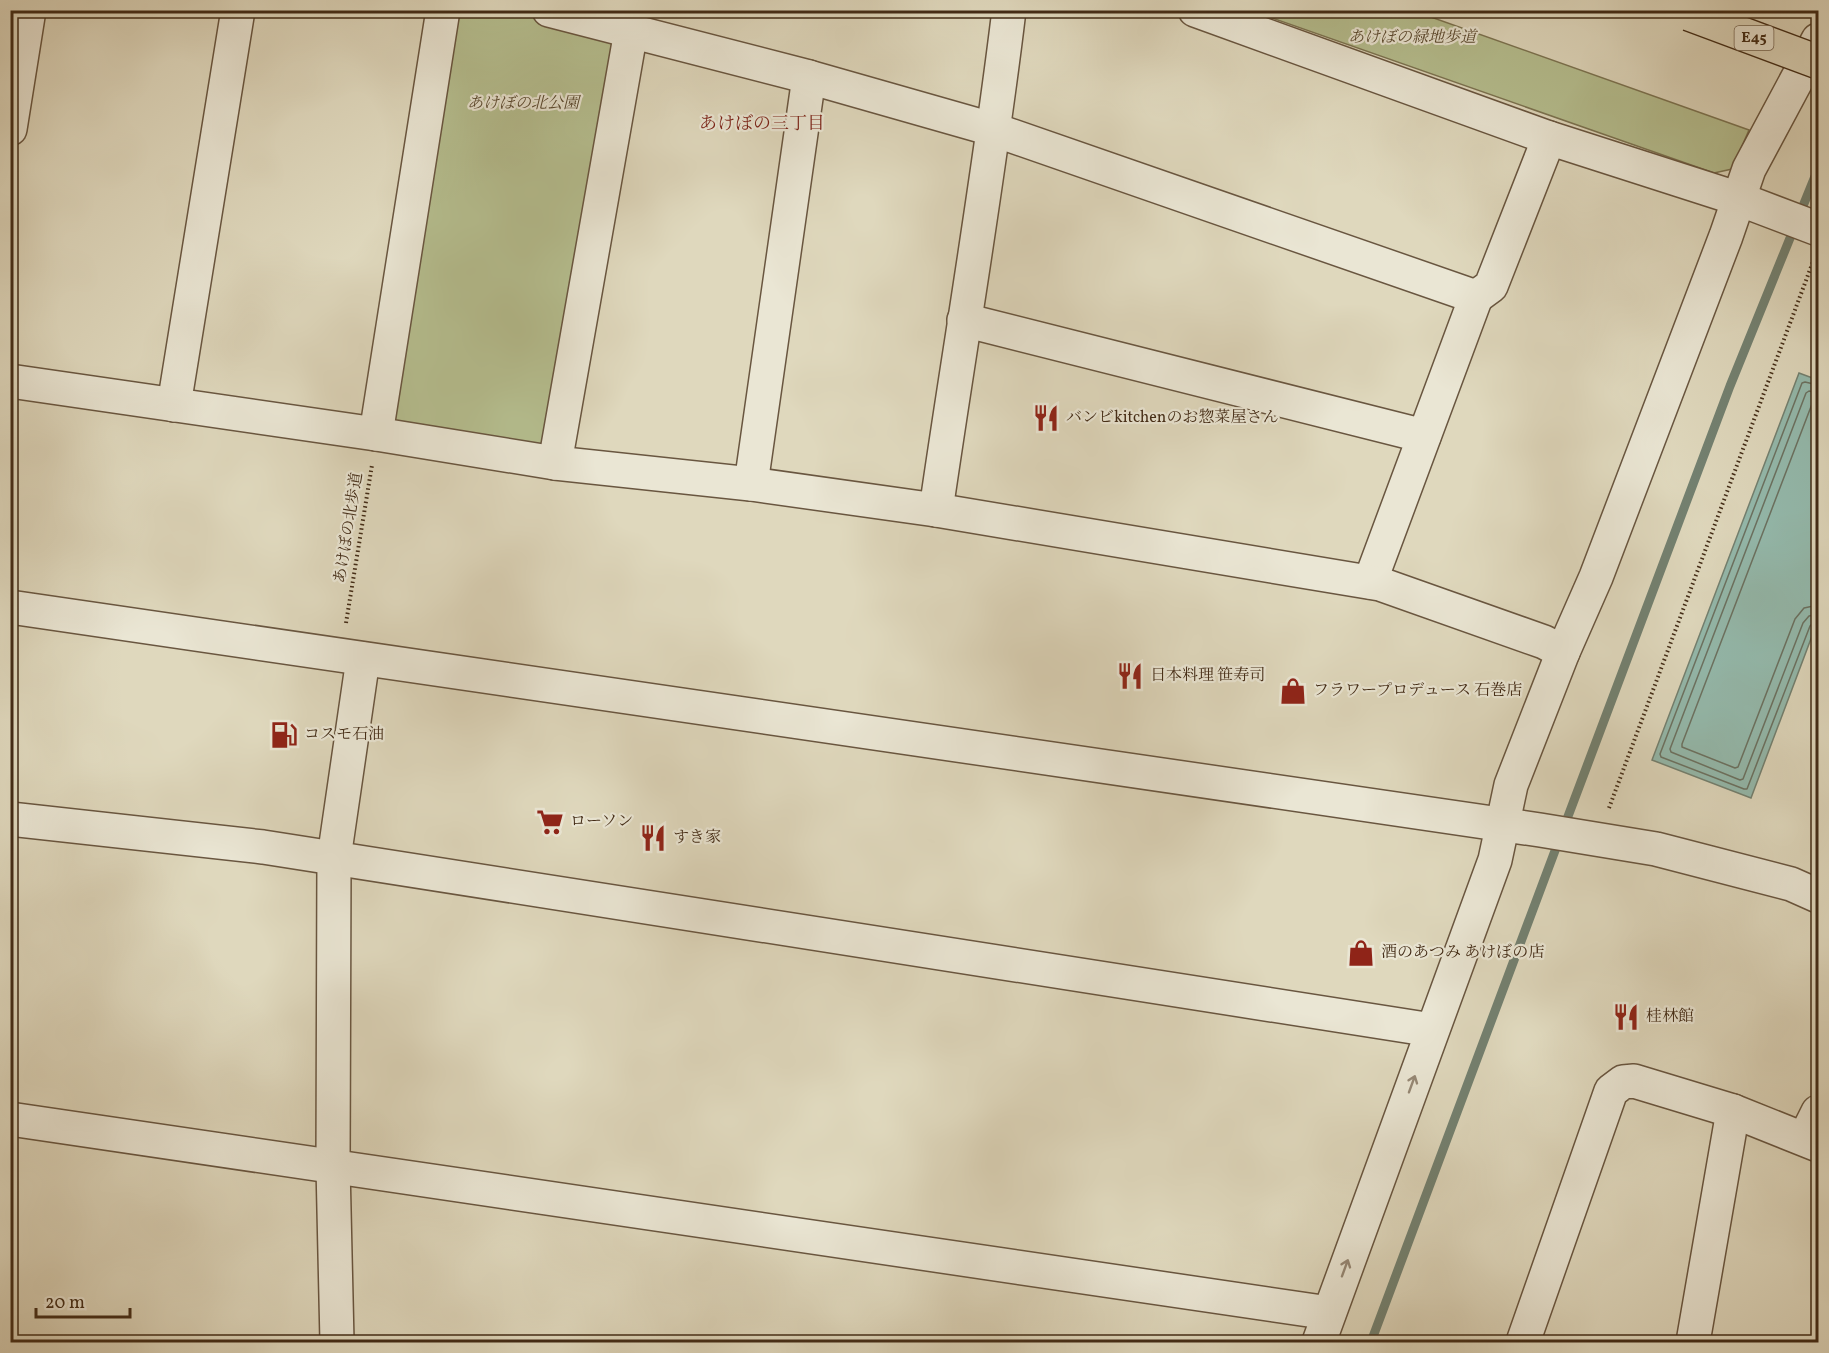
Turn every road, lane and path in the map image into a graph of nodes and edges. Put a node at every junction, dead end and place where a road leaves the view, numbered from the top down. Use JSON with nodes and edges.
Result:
{"nodes":[{"id":1,"x":29,"y":10,"type":"edge"},
{"id":2,"x":237,"y":10,"type":"edge"},
{"id":3,"x":443,"y":10,"type":"edge"},
{"id":4,"x":549,"y":10,"type":"edge"},
{"id":5,"x":1009,"y":10,"type":"edge"},
{"id":6,"x":1196,"y":10,"type":"edge"},
{"id":7,"x":1689,"y":14,"type":"dead end"},
{"id":8,"x":631,"y":31,"type":"junction"},
{"id":9,"x":1818,"y":40,"type":"edge"},
{"id":10,"x":1818,"y":62,"type":"edge"},
{"id":11,"x":809,"y":78,"type":"junction"},
{"id":12,"x":10,"y":129,"type":"edge"},
{"id":13,"x":994,"y":130,"type":"junction"},
{"id":14,"x":1549,"y":138,"type":"junction"},
{"id":15,"x":1753,"y":204,"type":"junction"},
{"id":16,"x":1813,"y":235,"type":"edge"},
{"id":17,"x":1476,"y":297,"type":"junction"},
{"id":18,"x":964,"y":320,"type":"junction"},
{"id":19,"x":10,"y":381,"type":"edge"},
{"id":20,"x":174,"y":405,"type":"junction"},
{"id":21,"x":376,"y":434,"type":"junction"},
{"id":22,"x":1425,"y":435,"type":"junction"},
{"id":23,"x":555,"y":463,"type":"junction"},
{"id":24,"x":751,"y":484,"type":"junction"},
{"id":25,"x":936,"y":510,"type":"junction"},
{"id":26,"x":1370,"y":582,"type":"junction"},
{"id":27,"x":10,"y":607,"type":"edge"},
{"id":28,"x":346,"y":625,"type":"dead end"},
{"id":29,"x":1563,"y":652,"type":"junction"},
{"id":30,"x":363,"y":659,"type":"junction"},
{"id":31,"x":10,"y":819,"type":"edge"},
{"id":32,"x":1503,"y":824,"type":"junction"},
{"id":33,"x":1600,"y":828,"type":"junction"},
{"id":34,"x":334,"y":858,"type":"junction"},
{"id":35,"x":1818,"y":896,"type":"edge"},
{"id":36,"x":1432,"y":1030,"type":"junction"},
{"id":37,"x":1733,"y":1111,"type":"junction"},
{"id":38,"x":10,"y":1119,"type":"edge"},
{"id":39,"x":1814,"y":1132,"type":"edge"},
{"id":40,"x":333,"y":1166,"type":"junction"},
{"id":41,"x":1324,"y":1328,"type":"edge"},
{"id":42,"x":337,"y":1342,"type":"edge"},
{"id":43,"x":1523,"y":1342,"type":"edge"},
{"id":44,"x":1693,"y":1342,"type":"edge"}],
"edges":[{"from":1,"to":12,"type":"street"},
{"from":2,"to":20,"type":"street"},
{"from":3,"to":21,"type":"street"},
{"from":4,"to":8,"type":"street"},
{"from":5,"to":13,"type":"street"},
{"from":6,"to":14,"type":"street"},
{"from":7,"to":10,"type":"highway","number":"E45","bridge":true},
{"from":8,"to":11,"type":"street"},
{"from":8,"to":23,"type":"street"},
{"from":9,"to":15,"type":"street"},
{"from":11,"to":13,"type":"street"},
{"from":11,"to":24,"type":"street"},
{"from":13,"to":17,"type":"street"},
{"from":13,"to":18,"type":"street"},
{"from":14,"to":15,"type":"street"},
{"from":14,"to":17,"type":"street"},
{"from":15,"to":16,"type":"street"},
{"from":15,"to":29,"type":"street"},
{"from":16,"to":33,"type":"path"},
{"from":17,"to":22,"type":"street"},
{"from":18,"to":22,"type":"street"},
{"from":18,"to":25,"type":"street"},
{"from":19,"to":20,"type":"street"},
{"from":20,"to":21,"type":"street"},
{"from":21,"to":23,"type":"street"},
{"from":21,"to":28,"type":"path","name":"あけぼの北歩道"},
{"from":22,"to":26,"type":"street"},
{"from":23,"to":24,"type":"street"},
{"from":24,"to":25,"type":"street"},
{"from":25,"to":26,"type":"street"},
{"from":26,"to":29,"type":"street"},
{"from":27,"to":30,"type":"street"},
{"from":29,"to":32,"type":"street"},
{"from":30,"to":32,"type":"street"},
{"from":30,"to":34,"type":"street"},
{"from":31,"to":34,"type":"street"},
{"from":32,"to":33,"type":"street"},
{"from":32,"to":36,"type":"street"},
{"from":33,"to":35,"type":"street"},
{"from":34,"to":36,"type":"street"},
{"from":34,"to":40,"type":"street"},
{"from":41,"to":36,"type":"street","one_way":true},
{"from":37,"to":39,"type":"street"},
{"from":37,"to":43,"type":"street"},
{"from":37,"to":44,"type":"street"},
{"from":38,"to":40,"type":"street"},
{"from":40,"to":41,"type":"street"},
{"from":40,"to":42,"type":"street"}]}
